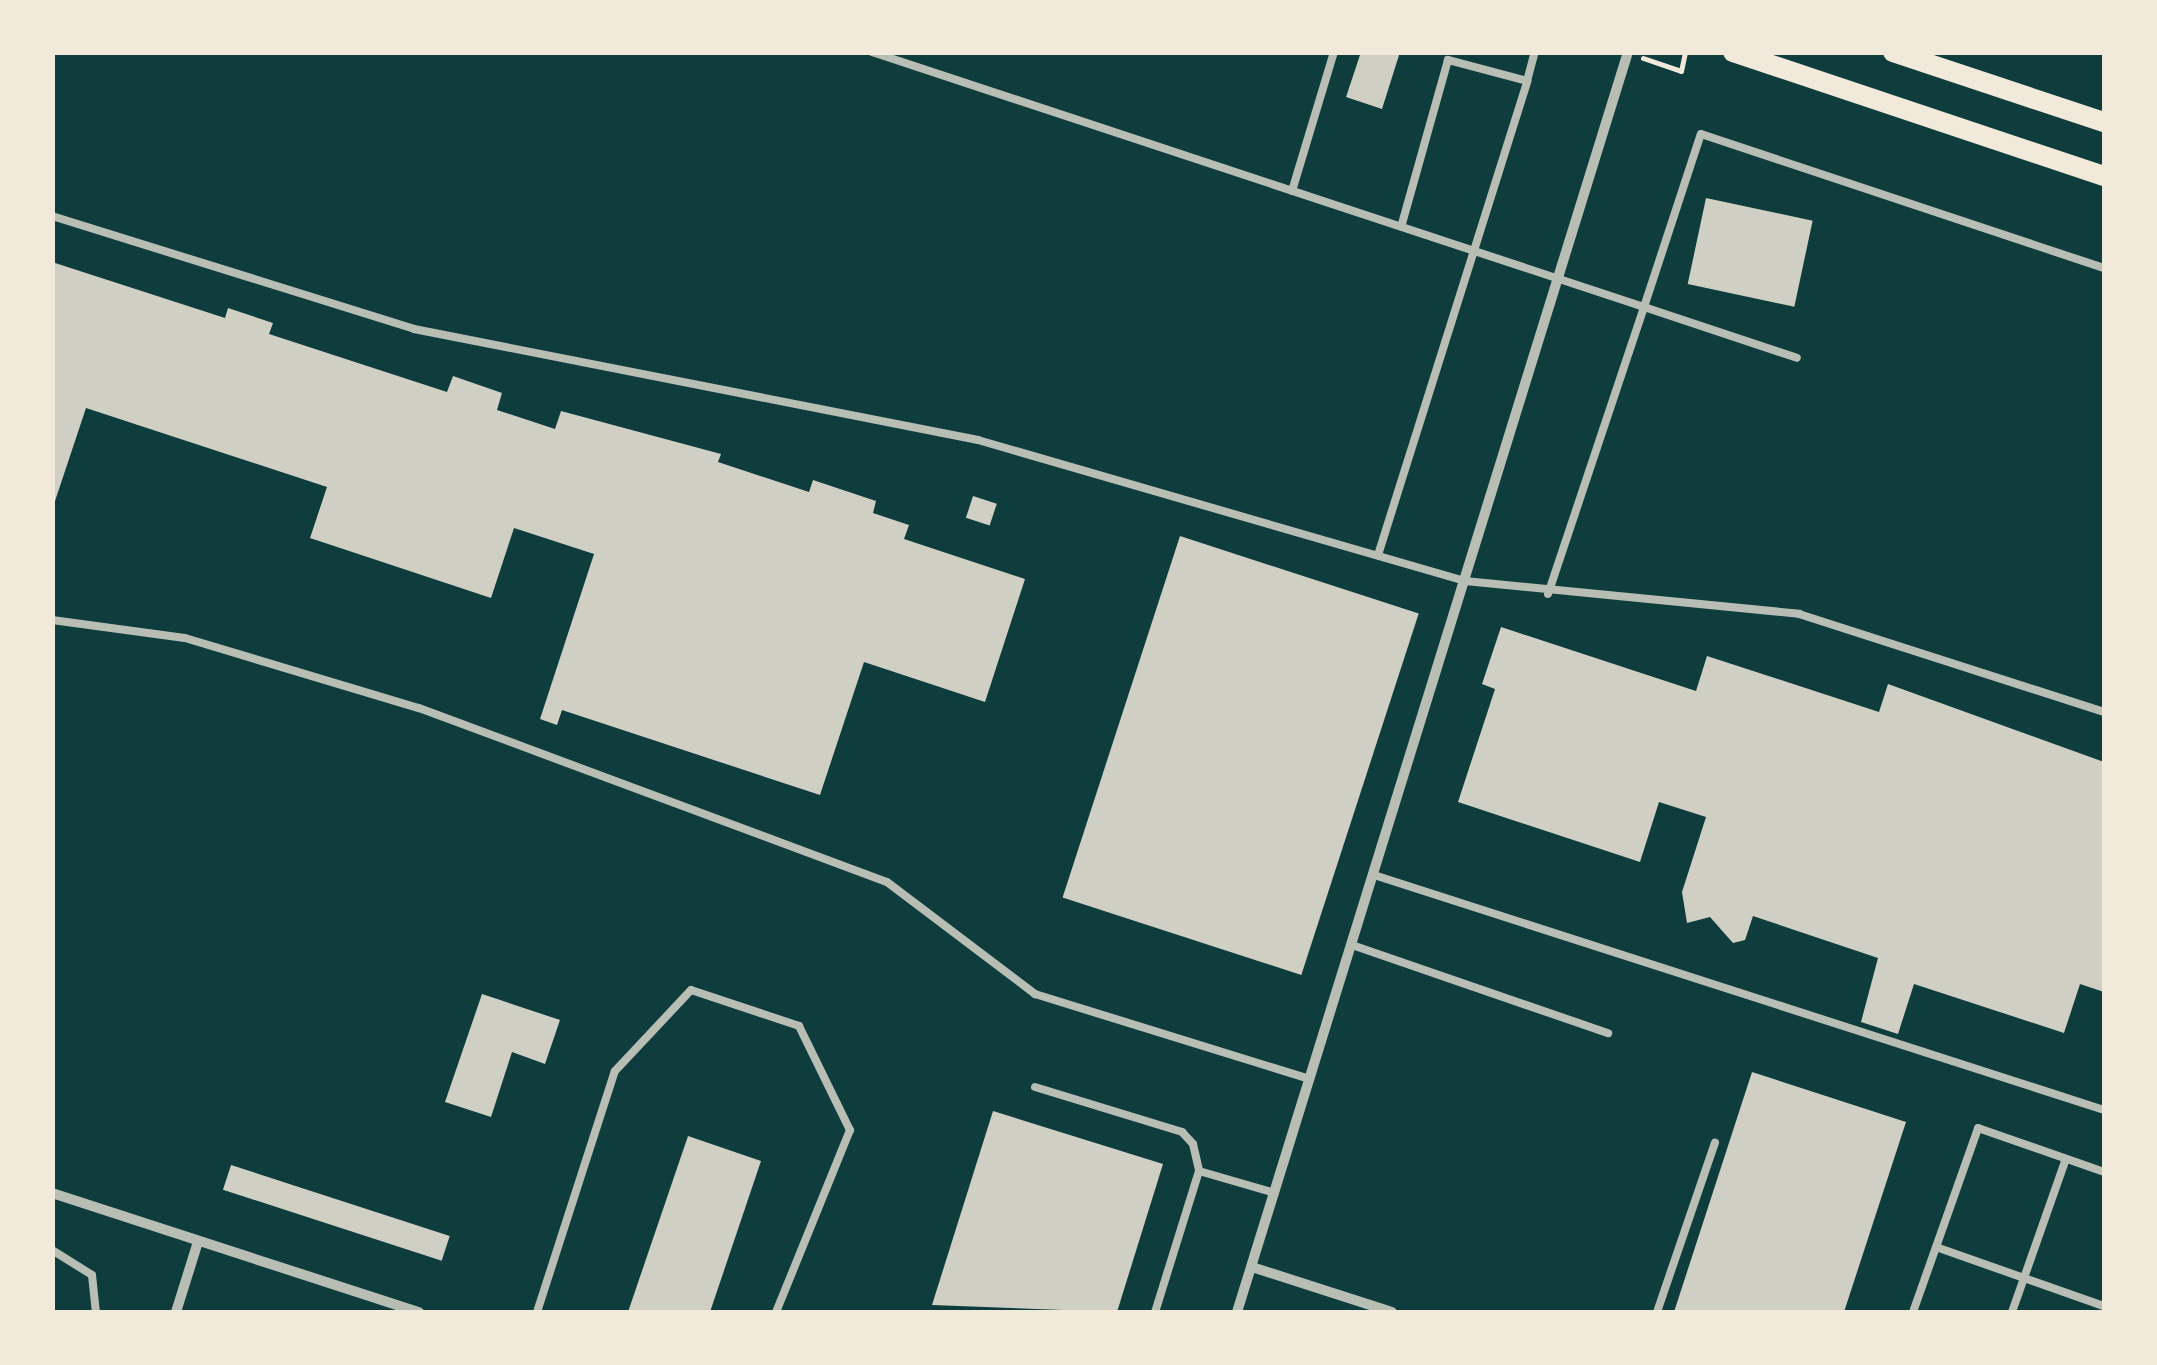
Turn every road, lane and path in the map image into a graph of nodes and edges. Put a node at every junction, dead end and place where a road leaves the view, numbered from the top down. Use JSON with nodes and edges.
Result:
{"nodes":[{"id":1,"x":872,"y":52,"type":"edge"},
{"id":2,"x":1334,"y":52,"type":"edge"},
{"id":3,"x":1535,"y":52,"type":"edge"},
{"id":4,"x":1685,"y":52,"type":"edge"},
{"id":5,"x":1733,"y":52,"type":"edge"},
{"id":6,"x":1893,"y":52,"type":"edge"},
{"id":7,"x":1628,"y":53,"type":"edge"},
{"id":8,"x":1526,"y":81,"type":"junction"},
{"id":9,"x":2104,"y":122,"type":"edge"},
{"id":10,"x":2104,"y":176,"type":"edge"},
{"id":11,"x":1292,"y":191,"type":"junction"},
{"id":12,"x":52,"y":216,"type":"edge"},
{"id":13,"x":1400,"y":227,"type":"junction"},
{"id":14,"x":1476,"y":252,"type":"junction"},
{"id":15,"x":2104,"y":268,"type":"edge"},
{"id":16,"x":1560,"y":279,"type":"junction"},
{"id":17,"x":1644,"y":308,"type":"junction"},
{"id":18,"x":1797,"y":358,"type":"dead end"},
{"id":19,"x":1378,"y":555,"type":"junction"},
{"id":20,"x":1465,"y":581,"type":"junction"},
{"id":21,"x":1548,"y":594,"type":"junction"},
{"id":22,"x":52,"y":620,"type":"edge"},
{"id":23,"x":2104,"y":712,"type":"edge"},
{"id":24,"x":1374,"y":875,"type":"junction"},
{"id":25,"x":1352,"y":945,"type":"junction"},
{"id":26,"x":1608,"y":1033,"type":"dead end"},
{"id":27,"x":1310,"y":1079,"type":"junction"},
{"id":28,"x":1035,"y":1087,"type":"dead end"},
{"id":29,"x":2104,"y":1110,"type":"edge"},
{"id":30,"x":1715,"y":1143,"type":"dead end"},
{"id":31,"x":2066,"y":1159,"type":"junction"},
{"id":32,"x":1199,"y":1170,"type":"junction"},
{"id":33,"x":2104,"y":1172,"type":"edge"},
{"id":34,"x":52,"y":1192,"type":"edge"},
{"id":35,"x":1274,"y":1193,"type":"junction"},
{"id":36,"x":198,"y":1242,"type":"junction"},
{"id":37,"x":1936,"y":1247,"type":"junction"},
{"id":38,"x":52,"y":1250,"type":"edge"},
{"id":39,"x":1252,"y":1267,"type":"junction"},
{"id":40,"x":2024,"y":1278,"type":"junction"},
{"id":41,"x":2104,"y":1306,"type":"edge"},
{"id":42,"x":96,"y":1312,"type":"edge"},
{"id":43,"x":176,"y":1312,"type":"edge"},
{"id":44,"x":419,"y":1312,"type":"edge"},
{"id":45,"x":537,"y":1312,"type":"edge"},
{"id":46,"x":776,"y":1312,"type":"edge"},
{"id":47,"x":1156,"y":1312,"type":"edge"},
{"id":48,"x":1237,"y":1312,"type":"edge"},
{"id":49,"x":1392,"y":1312,"type":"edge"},
{"id":50,"x":1658,"y":1312,"type":"edge"},
{"id":51,"x":1913,"y":1312,"type":"edge"},
{"id":52,"x":2012,"y":1312,"type":"edge"}],
"edges":[{"from":1,"to":11,"type":"lane"},
{"from":2,"to":11,"type":"lane"},
{"from":3,"to":8,"type":"lane"},
{"from":4,"to":7,"type":"path"},
{"from":5,"to":10,"type":"main road"},
{"from":6,"to":9,"type":"main road"},
{"from":7,"to":16,"type":"street"},
{"from":8,"to":13,"type":"lane"},
{"from":8,"to":14,"type":"lane"},
{"from":11,"to":13,"type":"lane"},
{"from":12,"to":19,"type":"lane"},
{"from":13,"to":14,"type":"lane"},
{"from":14,"to":16,"type":"lane"},
{"from":14,"to":19,"type":"lane"},
{"from":15,"to":17,"type":"lane"},
{"from":16,"to":17,"type":"lane"},
{"from":16,"to":20,"type":"street"},
{"from":17,"to":18,"type":"lane"},
{"from":17,"to":21,"type":"lane"},
{"from":19,"to":20,"type":"lane"},
{"from":20,"to":21,"type":"lane"},
{"from":20,"to":24,"type":"street"},
{"from":21,"to":23,"type":"lane"},
{"from":22,"to":27,"type":"lane"},
{"from":24,"to":25,"type":"street"},
{"from":24,"to":29,"type":"lane"},
{"from":25,"to":26,"type":"lane"},
{"from":25,"to":27,"type":"street"},
{"from":27,"to":35,"type":"street"},
{"from":28,"to":32,"type":"lane"},
{"from":30,"to":50,"type":"lane"},
{"from":31,"to":33,"type":"lane"},
{"from":31,"to":37,"type":"lane"},
{"from":31,"to":40,"type":"lane"},
{"from":32,"to":35,"type":"lane"},
{"from":32,"to":47,"type":"lane"},
{"from":34,"to":36,"type":"street"},
{"from":35,"to":39,"type":"street"},
{"from":36,"to":43,"type":"street"},
{"from":36,"to":44,"type":"street"},
{"from":37,"to":40,"type":"lane"},
{"from":37,"to":51,"type":"lane"},
{"from":38,"to":42,"type":"lane"},
{"from":39,"to":48,"type":"street"},
{"from":39,"to":49,"type":"street"},
{"from":40,"to":41,"type":"lane"},
{"from":40,"to":52,"type":"lane"},
{"from":45,"to":46,"type":"lane"}]}
